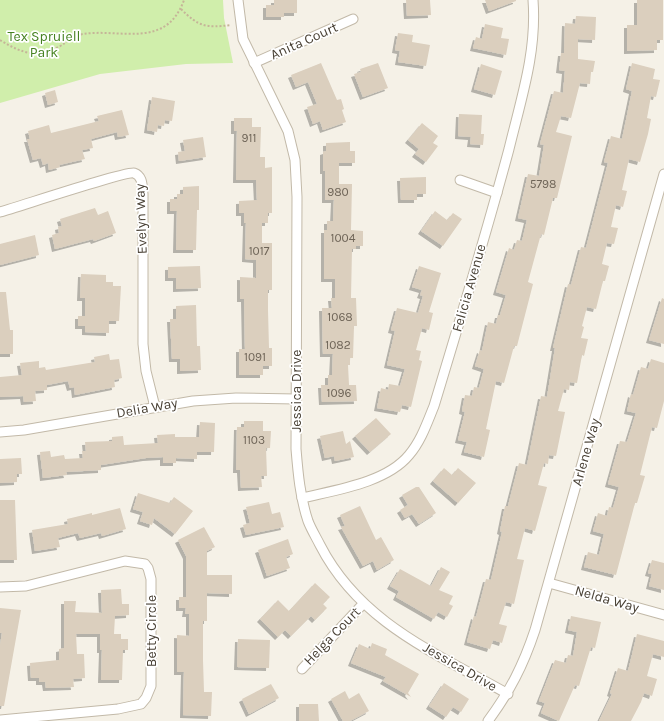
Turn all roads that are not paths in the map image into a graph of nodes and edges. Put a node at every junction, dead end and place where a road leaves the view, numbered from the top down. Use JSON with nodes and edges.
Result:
{"nodes":[{"id":1,"x":238,"y":0,"type":"edge"},
{"id":2,"x":533,"y":0,"type":"edge"},
{"id":3,"x":353,"y":19,"type":"dead end"},
{"id":4,"x":254,"y":64,"type":"junction"},
{"id":5,"x":664,"y":174,"type":"edge"},
{"id":6,"x":460,"y":180,"type":"dead end"},
{"id":7,"x":497,"y":193,"type":"junction"},
{"id":8,"x":0,"y":212,"type":"edge"},
{"id":9,"x":296,"y":400,"type":"junction"},
{"id":10,"x":155,"y":406,"type":"junction"},
{"id":11,"x":0,"y":432,"type":"edge"},
{"id":12,"x":302,"y":498,"type":"junction"},
{"id":13,"x":549,"y":583,"type":"junction"},
{"id":14,"x":0,"y":587,"type":"edge"},
{"id":15,"x":363,"y":604,"type":"junction"},
{"id":16,"x":664,"y":615,"type":"edge"},
{"id":17,"x":302,"y":669,"type":"dead end"},
{"id":18,"x":508,"y":694,"type":"junction"},
{"id":19,"x":0,"y":720,"type":"edge"},
{"id":20,"x":488,"y":721,"type":"edge"}],
"edges":[{"from":1,"to":4,"type":"street","name":"Jessica Drive"},
{"from":2,"to":7,"type":"street","name":"Felicia Avenue"},
{"from":3,"to":4,"type":"street","name":"Anita Court"},
{"from":4,"to":9,"type":"street","name":"Jessica Drive"},
{"from":5,"to":13,"type":"street","name":"Arlene Way"},
{"from":6,"to":7,"type":"street"},
{"from":7,"to":12,"type":"street","name":"Felicia Avenue"},
{"from":8,"to":10,"type":"street","name":"Evelyn Way"},
{"from":9,"to":10,"type":"street","name":"Delia Way"},
{"from":9,"to":12,"type":"street","name":"Jessica Drive"},
{"from":10,"to":11,"type":"street","name":"Delia Way"},
{"from":12,"to":15,"type":"street","name":"Jessica Drive"},
{"from":13,"to":16,"type":"street","name":"Nelda Way"},
{"from":13,"to":18,"type":"street","name":"Arlene Way"},
{"from":14,"to":19,"type":"street","name":"Betty Circle"},
{"from":15,"to":17,"type":"street","name":"Helga Court"},
{"from":15,"to":18,"type":"street","name":"Jessica Drive"},
{"from":18,"to":20,"type":"street","name":"Arlene Way"}]}
